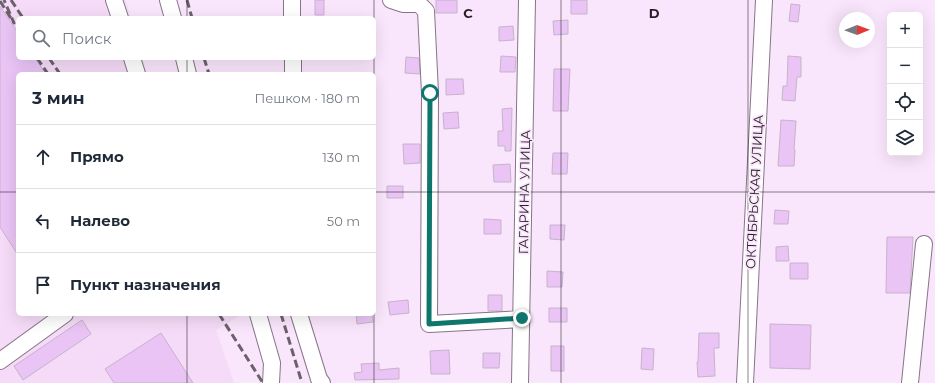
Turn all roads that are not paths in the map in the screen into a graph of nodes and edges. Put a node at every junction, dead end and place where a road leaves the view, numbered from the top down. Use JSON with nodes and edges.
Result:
{"nodes":[{"id":1,"x":114,"y":0,"type":"edge"},
{"id":2,"x":168,"y":0,"type":"edge"},
{"id":3,"x":292,"y":0,"type":"edge"},
{"id":4,"x":392,"y":0,"type":"edge"},
{"id":5,"x":527,"y":0,"type":"edge"},
{"id":6,"x":764,"y":0,"type":"edge"},
{"id":7,"x":119,"y":16,"type":"edge"},
{"id":8,"x":172,"y":16,"type":"edge"},
{"id":9,"x":292,"y":16,"type":"edge"},
{"id":10,"x":133,"y":60,"type":"edge"},
{"id":11,"x":184,"y":60,"type":"edge"},
{"id":12,"x":293,"y":60,"type":"edge"},
{"id":13,"x":136,"y":72,"type":"edge"},
{"id":14,"x":188,"y":72,"type":"edge"},
{"id":15,"x":293,"y":72,"type":"edge"},
{"id":16,"x":924,"y":244,"type":"dead end"},
{"id":17,"x":62,"y":316,"type":"edge"},
{"id":18,"x":259,"y":316,"type":"edge"},
{"id":19,"x":300,"y":316,"type":"edge"},
{"id":20,"x":522,"y":318,"type":"junction"},
{"id":21,"x":0,"y":361,"type":"edge"},
{"id":22,"x":271,"y":383,"type":"edge"},
{"id":23,"x":322,"y":383,"type":"edge"},
{"id":24,"x":520,"y":383,"type":"edge"},
{"id":25,"x":745,"y":383,"type":"edge"},
{"id":26,"x":910,"y":383,"type":"edge"}],
"edges":[{"from":1,"to":7,"type":"street"},
{"from":2,"to":8,"type":"street"},
{"from":3,"to":9,"type":"street"},
{"from":4,"to":20,"type":"street"},
{"from":5,"to":20,"type":"street","name":"ГАГАРИНА УЛИЦА"},
{"from":6,"to":25,"type":"street","name":"ОКТЯБРЬСКАЯ УЛИЦА"},
{"from":10,"to":13,"type":"street"},
{"from":11,"to":14,"type":"street"},
{"from":12,"to":15,"type":"street"},
{"from":16,"to":26,"type":"street"},
{"from":17,"to":21,"type":"street"},
{"from":18,"to":22,"type":"street"},
{"from":19,"to":23,"type":"street"},
{"from":20,"to":24,"type":"street","name":"ГАГАРИНА УЛИЦА"}]}
